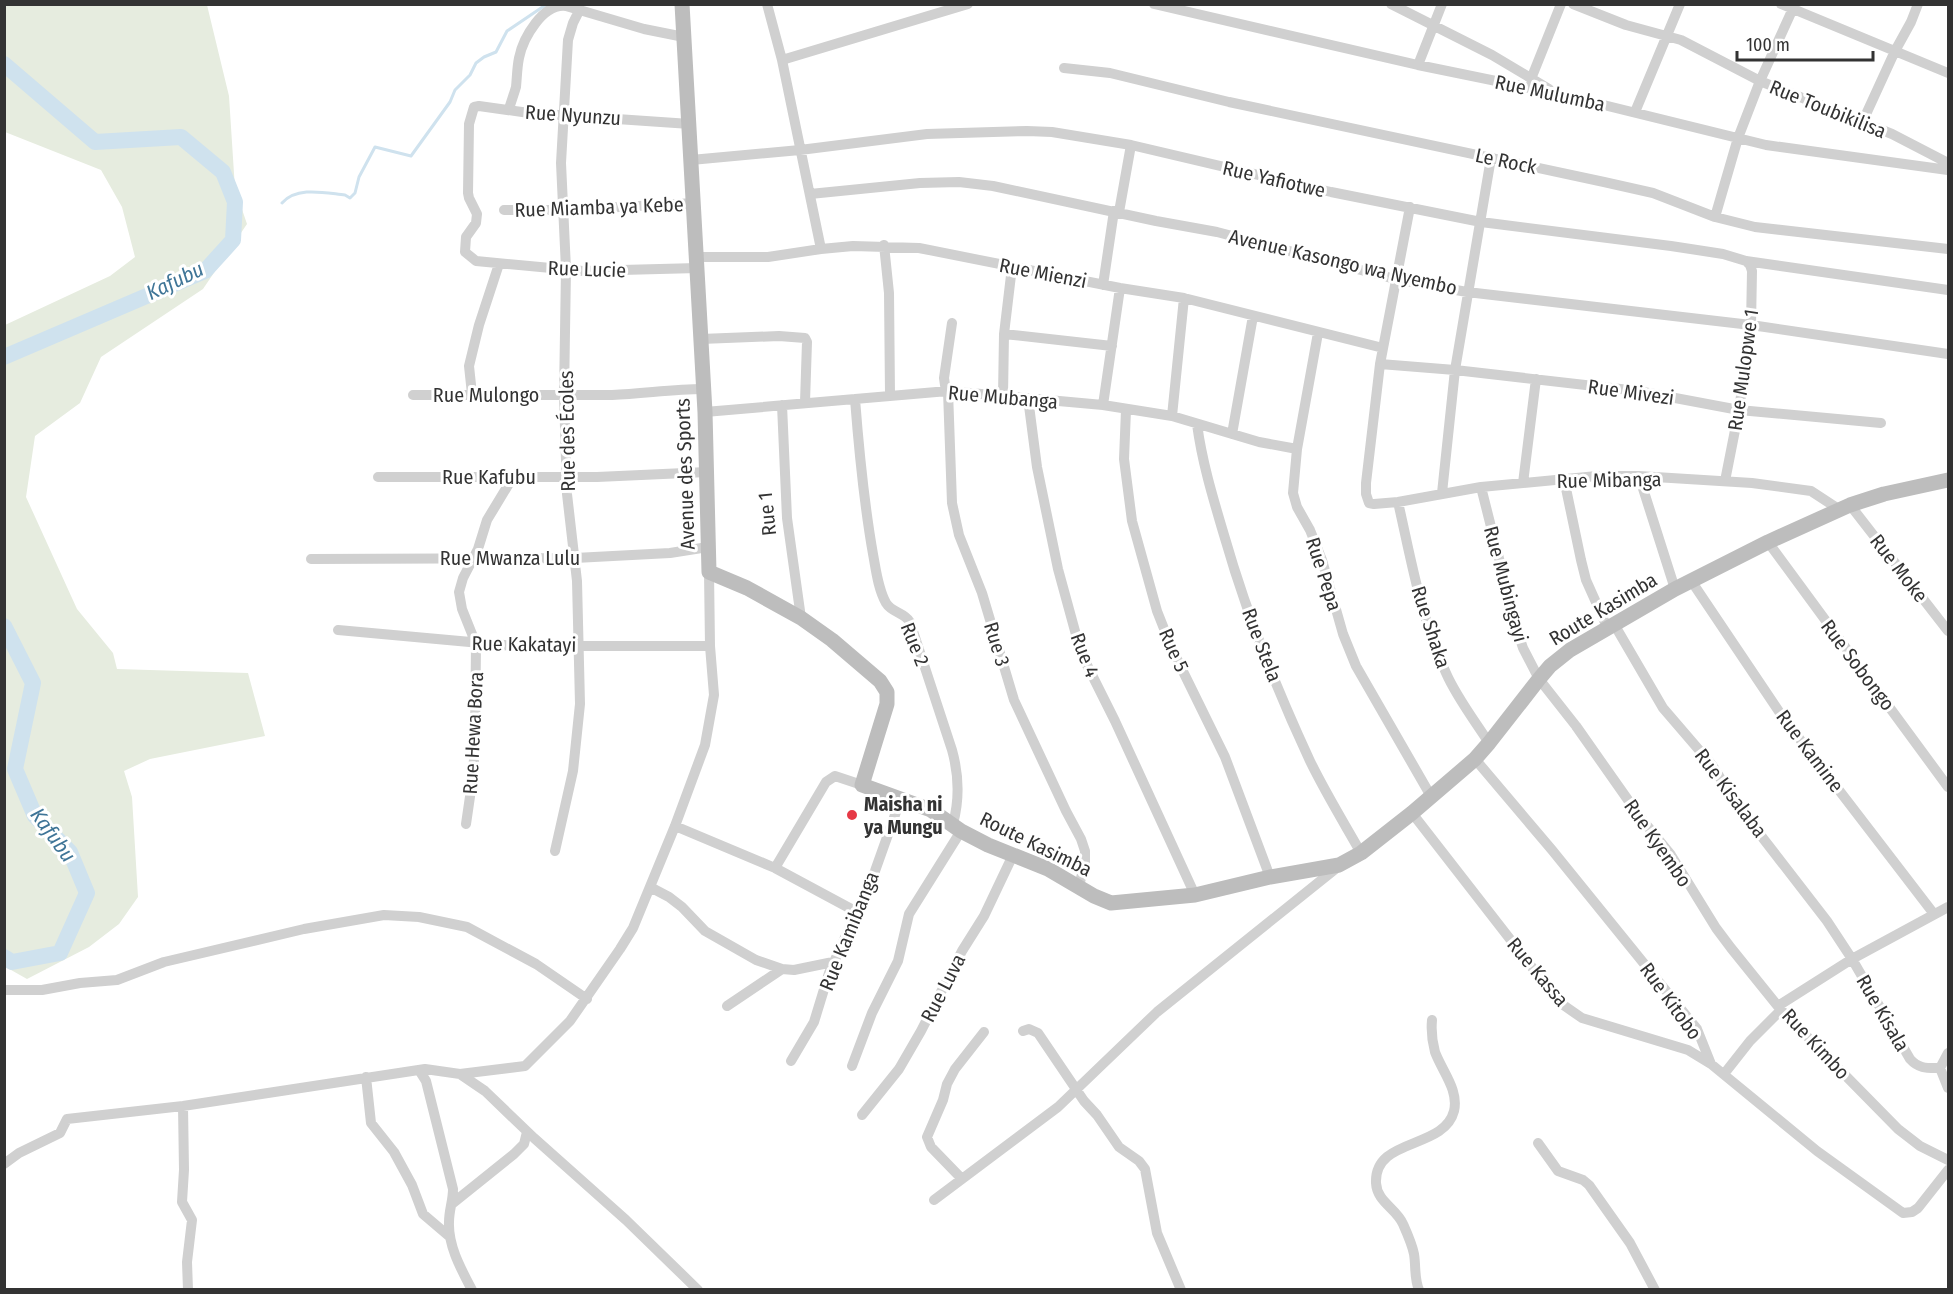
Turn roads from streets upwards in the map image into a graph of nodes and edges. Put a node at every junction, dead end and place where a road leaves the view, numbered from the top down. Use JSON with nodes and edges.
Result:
{"nodes":[{"id":1,"x":767,"y":4,"type":"edge"},
{"id":2,"x":968,"y":4,"type":"edge"},
{"id":3,"x":1154,"y":4,"type":"edge"},
{"id":4,"x":1208,"y":4,"type":"edge"},
{"id":5,"x":1391,"y":4,"type":"edge"},
{"id":6,"x":1442,"y":4,"type":"edge"},
{"id":7,"x":1561,"y":4,"type":"edge"},
{"id":8,"x":1573,"y":4,"type":"edge"},
{"id":9,"x":1680,"y":4,"type":"edge"},
{"id":10,"x":1781,"y":4,"type":"edge"},
{"id":11,"x":1918,"y":4,"type":"edge"},
{"id":12,"x":686,"y":6,"type":"edge"},
{"id":13,"x":1793,"y":7,"type":"edge"},
{"id":14,"x":579,"y":11,"type":"junction"},
{"id":15,"x":1204,"y":16,"type":"junction"},
{"id":16,"x":1432,"y":26,"type":"junction"},
{"id":17,"x":1666,"y":36,"type":"junction"},
{"id":18,"x":684,"y":37,"type":"junction"},
{"id":19,"x":1895,"y":51,"type":"junction"},
{"id":20,"x":782,"y":60,"type":"junction"},
{"id":21,"x":1418,"y":65,"type":"junction"},
{"id":22,"x":1064,"y":68,"type":"dead end"},
{"id":23,"x":1948,"y":73,"type":"edge"},
{"id":24,"x":1531,"y":79,"type":"junction"},
{"id":25,"x":1760,"y":81,"type":"junction"},
{"id":26,"x":1559,"y":94,"type":"junction"},
{"id":27,"x":509,"y":110,"type":"junction"},
{"id":28,"x":1635,"y":112,"type":"junction"},
{"id":29,"x":563,"y":115,"type":"junction"},
{"id":30,"x":1862,"y":123,"type":"junction"},
{"id":31,"x":690,"y":124,"type":"junction"},
{"id":32,"x":1738,"y":138,"type":"junction"},
{"id":33,"x":1131,"y":145,"type":"junction"},
{"id":34,"x":800,"y":150,"type":"junction"},
{"id":35,"x":1491,"y":158,"type":"junction"},
{"id":36,"x":691,"y":160,"type":"junction"},
{"id":37,"x":1948,"y":163,"type":"edge"},
{"id":38,"x":1948,"y":170,"type":"edge"},
{"id":39,"x":810,"y":194,"type":"junction"},
{"id":40,"x":694,"y":203,"type":"junction"},
{"id":41,"x":1410,"y":207,"type":"junction"},
{"id":42,"x":504,"y":210,"type":"dead end"},
{"id":43,"x":563,"y":210,"type":"junction"},
{"id":44,"x":1116,"y":211,"type":"junction"},
{"id":45,"x":1715,"y":217,"type":"junction"},
{"id":46,"x":1481,"y":222,"type":"junction"},
{"id":47,"x":885,"y":246,"type":"junction"},
{"id":48,"x":821,"y":249,"type":"junction"},
{"id":49,"x":1948,"y":249,"type":"edge"},
{"id":50,"x":476,"y":261,"type":"joint"},
{"id":51,"x":1746,"y":261,"type":"junction"},
{"id":52,"x":697,"y":263,"type":"junction"},
{"id":53,"x":499,"y":264,"type":"junction"},
{"id":54,"x":1012,"y":267,"type":"junction"},
{"id":55,"x":566,"y":269,"type":"junction"},
{"id":56,"x":1395,"y":279,"type":"junction"},
{"id":57,"x":1103,"y":285,"type":"junction"},
{"id":58,"x":1120,"y":288,"type":"junction"},
{"id":59,"x":1948,"y":290,"type":"edge"},
{"id":60,"x":1467,"y":292,"type":"junction"},
{"id":61,"x":1184,"y":298,"type":"junction"},
{"id":62,"x":1253,"y":316,"type":"junction"},
{"id":63,"x":952,"y":323,"type":"dead end"},
{"id":64,"x":1751,"y":326,"type":"junction"},
{"id":65,"x":1318,"y":333,"type":"junction"},
{"id":66,"x":1004,"y":334,"type":"junction"},
{"id":67,"x":701,"y":339,"type":"junction"},
{"id":68,"x":1112,"y":346,"type":"junction"},
{"id":69,"x":1383,"y":348,"type":"junction"},
{"id":70,"x":1948,"y":354,"type":"edge"},
{"id":71,"x":1380,"y":364,"type":"junction"},
{"id":72,"x":1455,"y":370,"type":"junction"},
{"id":73,"x":1536,"y":379,"type":"junction"},
{"id":74,"x":703,"y":389,"type":"junction"},
{"id":75,"x":948,"y":391,"type":"junction"},
{"id":76,"x":472,"y":394,"type":"junction"},
{"id":77,"x":413,"y":395,"type":"dead end"},
{"id":78,"x":564,"y":395,"type":"junction"},
{"id":79,"x":890,"y":395,"type":"junction"},
{"id":80,"x":1003,"y":396,"type":"junction"},
{"id":81,"x":1028,"y":398,"type":"junction"},
{"id":82,"x":855,"y":399,"type":"junction"},
{"id":83,"x":805,"y":402,"type":"junction"},
{"id":84,"x":782,"y":405,"type":"junction"},
{"id":85,"x":1103,"y":405,"type":"junction"},
{"id":86,"x":1126,"y":410,"type":"junction"},
{"id":87,"x":1739,"y":410,"type":"junction"},
{"id":88,"x":705,"y":412,"type":"junction"},
{"id":89,"x":1172,"y":416,"type":"junction"},
{"id":90,"x":1881,"y":423,"type":"dead end"},
{"id":91,"x":1197,"y":424,"type":"junction"},
{"id":92,"x":1232,"y":434,"type":"junction"},
{"id":93,"x":1297,"y":449,"type":"junction"},
{"id":94,"x":707,"y":472,"type":"junction"},
{"id":95,"x":1639,"y":476,"type":"junction"},
{"id":96,"x":378,"y":477,"type":"dead end"},
{"id":97,"x":513,"y":477,"type":"junction"},
{"id":98,"x":567,"y":478,"type":"junction"},
{"id":99,"x":1564,"y":479,"type":"junction"},
{"id":100,"x":1725,"y":481,"type":"junction"},
{"id":101,"x":1523,"y":483,"type":"junction"},
{"id":102,"x":1945,"y":485,"type":"edge"},
{"id":103,"x":1481,"y":487,"type":"junction"},
{"id":104,"x":1442,"y":493,"type":"junction"},
{"id":105,"x":1398,"y":502,"type":"junction"},
{"id":106,"x":1845,"y":508,"type":"junction"},
{"id":107,"x":1768,"y":542,"type":"junction"},
{"id":108,"x":708,"y":548,"type":"junction"},
{"id":109,"x":475,"y":557,"type":"junction"},
{"id":110,"x":574,"y":558,"type":"junction"},
{"id":111,"x":310,"y":559,"type":"dead end"},
{"id":112,"x":710,"y":572,"type":"junction"},
{"id":113,"x":1692,"y":582,"type":"junction"},
{"id":114,"x":1675,"y":589,"type":"junction"},
{"id":115,"x":801,"y":618,"type":"junction"},
{"id":116,"x":1610,"y":626,"type":"junction"},
{"id":117,"x":338,"y":630,"type":"dead end"},
{"id":118,"x":1948,"y":631,"type":"edge"},
{"id":119,"x":476,"y":644,"type":"junction"},
{"id":120,"x":580,"y":645,"type":"junction"},
{"id":121,"x":710,"y":646,"type":"junction"},
{"id":122,"x":1539,"y":679,"type":"junction"},
{"id":123,"x":1489,"y":744,"type":"junction"},
{"id":124,"x":1475,"y":759,"type":"junction"},
{"id":125,"x":862,"y":785,"type":"junction"},
{"id":126,"x":1948,"y":787,"type":"edge"},
{"id":127,"x":901,"y":798,"type":"junction"},
{"id":128,"x":1431,"y":798,"type":"junction"},
{"id":129,"x":1412,"y":813,"type":"junction"},
{"id":130,"x":466,"y":824,"type":"dead end"},
{"id":131,"x":675,"y":826,"type":"junction"},
{"id":132,"x":957,"y":827,"type":"junction"},
{"id":133,"x":555,"y":851,"type":"dead end"},
{"id":134,"x":1361,"y":853,"type":"junction"},
{"id":135,"x":1013,"y":855,"type":"junction"},
{"id":136,"x":1339,"y":866,"type":"junction"},
{"id":137,"x":775,"y":868,"type":"junction"},
{"id":138,"x":1270,"y":877,"type":"junction"},
{"id":139,"x":1079,"y":886,"type":"junction"},
{"id":140,"x":650,"y":887,"type":"junction"},
{"id":141,"x":1195,"y":895,"type":"junction"},
{"id":142,"x":1948,"y":907,"type":"edge"},
{"id":143,"x":855,"y":911,"type":"junction"},
{"id":144,"x":1934,"y":914,"type":"junction"},
{"id":145,"x":1852,"y":959,"type":"junction"},
{"id":146,"x":833,"y":962,"type":"junction"},
{"id":147,"x":782,"y":969,"type":"junction"},
{"id":148,"x":4,"y":990,"type":"edge"},
{"id":149,"x":587,"y":999,"type":"junction"},
{"id":150,"x":727,"y":1006,"type":"dead end"},
{"id":151,"x":1779,"y":1008,"type":"junction"},
{"id":152,"x":1432,"y":1020,"type":"dead end"},
{"id":153,"x":1023,"y":1031,"type":"dead end"},
{"id":154,"x":984,"y":1032,"type":"dead end"},
{"id":155,"x":1948,"y":1053,"type":"edge"},
{"id":156,"x":791,"y":1061,"type":"dead end"},
{"id":157,"x":1711,"y":1064,"type":"junction"},
{"id":158,"x":852,"y":1066,"type":"dead end"},
{"id":159,"x":1940,"y":1068,"type":"junction"},
{"id":160,"x":419,"y":1070,"type":"junction"},
{"id":161,"x":460,"y":1074,"type":"junction"},
{"id":162,"x":1724,"y":1074,"type":"junction"},
{"id":163,"x":366,"y":1077,"type":"junction"},
{"id":164,"x":1948,"y":1088,"type":"edge"},
{"id":165,"x":1077,"y":1090,"type":"junction"},
{"id":166,"x":183,"y":1106,"type":"junction"},
{"id":167,"x":862,"y":1115,"type":"dead end"},
{"id":168,"x":527,"y":1132,"type":"junction"},
{"id":169,"x":1538,"y":1143,"type":"dead end"},
{"id":170,"x":6,"y":1160,"type":"edge"},
{"id":171,"x":1948,"y":1160,"type":"edge"},
{"id":172,"x":1948,"y":1170,"type":"edge"},
{"id":173,"x":962,"y":1179,"type":"junction"},
{"id":174,"x":934,"y":1200,"type":"dead end"},
{"id":175,"x":453,"y":1203,"type":"junction"},
{"id":176,"x":450,"y":1237,"type":"junction"},
{"id":177,"x":188,"y":1290,"type":"edge"},
{"id":178,"x":472,"y":1290,"type":"edge"},
{"id":179,"x":698,"y":1290,"type":"edge"},
{"id":180,"x":1181,"y":1290,"type":"edge"},
{"id":181,"x":1419,"y":1290,"type":"edge"},
{"id":182,"x":1655,"y":1290,"type":"edge"}],
"edges":[{"from":1,"to":20,"type":"street"},
{"from":2,"to":20,"type":"street"},
{"from":3,"to":15,"type":"street","name":"Rue Mulumba"},
{"from":4,"to":15,"type":"street"},
{"from":5,"to":16,"type":"street"},
{"from":6,"to":16,"type":"street"},
{"from":7,"to":24,"type":"street"},
{"from":8,"to":17,"type":"street","name":"Rue Toubikilisa"},
{"from":9,"to":17,"type":"street"},
{"from":10,"to":13,"type":"street"},
{"from":11,"to":19,"type":"street"},
{"from":12,"to":18,"type":"street","name":"Avenue des Sports"},
{"from":13,"to":19,"type":"street"},
{"from":13,"to":25,"type":"street"},
{"from":14,"to":18,"type":"street"},
{"from":14,"to":27,"type":"street"},
{"from":14,"to":29,"type":"street","name":"Rue des Écoles"},
{"from":15,"to":21,"type":"street","name":"Rue Mulumba"},
{"from":16,"to":21,"type":"street"},
{"from":16,"to":24,"type":"street"},
{"from":17,"to":25,"type":"street","name":"Rue Toubikilisa"},
{"from":17,"to":28,"type":"street"},
{"from":18,"to":31,"type":"street","name":"Avenue des Sports"},
{"from":19,"to":23,"type":"street"},
{"from":19,"to":30,"type":"street"},
{"from":20,"to":34,"type":"street"},
{"from":21,"to":26,"type":"street","name":"Rue Mulumba"},
{"from":22,"to":35,"type":"street","name":"Le Rock"},
{"from":24,"to":26,"type":"street"},
{"from":25,"to":30,"type":"street","name":"Rue Toubikilisa"},
{"from":25,"to":32,"type":"street"},
{"from":26,"to":28,"type":"street","name":"Rue Mulumba"},
{"from":27,"to":29,"type":"street","name":"Rue Nyunzu"},
{"from":27,"to":50,"type":"street","name":"Rue Nyunzu"},
{"from":28,"to":32,"type":"street","name":"Rue Mulumba"},
{"from":29,"to":31,"type":"street","name":"Rue Nyunzu"},
{"from":29,"to":43,"type":"street","name":"Rue des Écoles"},
{"from":30,"to":37,"type":"street","name":"Rue Toubikilisa"},
{"from":31,"to":36,"type":"street","name":"Avenue des Sports"},
{"from":32,"to":38,"type":"street","name":"Rue Mulumba"},
{"from":32,"to":45,"type":"street"},
{"from":33,"to":34,"type":"street","name":"Rue Yafiotwe"},
{"from":33,"to":41,"type":"street","name":"Rue Yafiotwe"},
{"from":33,"to":44,"type":"street"},
{"from":34,"to":36,"type":"street","name":"Rue Yafiotwe"},
{"from":34,"to":39,"type":"street"},
{"from":35,"to":45,"type":"street","name":"Le Rock"},
{"from":35,"to":46,"type":"street"},
{"from":36,"to":40,"type":"street","name":"Avenue des Sports"},
{"from":39,"to":44,"type":"street","name":"Avenue Kasongo wa Nyembo"},
{"from":39,"to":48,"type":"street"},
{"from":40,"to":43,"type":"street","name":"Rue Miamba ya Kebe"},
{"from":40,"to":52,"type":"street","name":"Avenue des Sports"},
{"from":41,"to":46,"type":"street","name":"Rue Yafiotwe"},
{"from":41,"to":56,"type":"street"},
{"from":42,"to":43,"type":"street","name":"Rue Miamba ya Kebe"},
{"from":43,"to":55,"type":"street","name":"Rue des Écoles"},
{"from":44,"to":56,"type":"street","name":"Avenue Kasongo wa Nyembo"},
{"from":44,"to":57,"type":"street"},
{"from":45,"to":49,"type":"street","name":"Le Rock"},
{"from":46,"to":51,"type":"street","name":"Rue Yafiotwe"},
{"from":46,"to":60,"type":"street"},
{"from":47,"to":48,"type":"street","name":"Rue Mienzi"},
{"from":47,"to":54,"type":"street","name":"Rue Mienzi"},
{"from":47,"to":79,"type":"street"},
{"from":48,"to":52,"type":"street","name":"Rue Mienzi"},
{"from":50,"to":53,"type":"street","name":"Rue Lucie"},
{"from":51,"to":59,"type":"street","name":"Rue Yafiotwe"},
{"from":51,"to":64,"type":"street","name":"Rue Mulopwe 1"},
{"from":52,"to":55,"type":"street","name":"Rue Lucie"},
{"from":52,"to":67,"type":"street","name":"Avenue des Sports"},
{"from":53,"to":55,"type":"street","name":"Rue Lucie"},
{"from":53,"to":76,"type":"street"},
{"from":54,"to":57,"type":"street","name":"Rue Mienzi"},
{"from":54,"to":66,"type":"street"},
{"from":55,"to":78,"type":"street","name":"Rue des Écoles"},
{"from":56,"to":60,"type":"street","name":"Avenue Kasongo wa Nyembo"},
{"from":56,"to":69,"type":"street"},
{"from":57,"to":58,"type":"street","name":"Rue Mienzi"},
{"from":58,"to":61,"type":"street","name":"Rue Mienzi"},
{"from":58,"to":68,"type":"street"},
{"from":60,"to":64,"type":"street","name":"Avenue Kasongo wa Nyembo"},
{"from":60,"to":72,"type":"street"},
{"from":61,"to":62,"type":"street","name":"Rue Mienzi"},
{"from":61,"to":89,"type":"street"},
{"from":62,"to":65,"type":"street","name":"Rue Mienzi"},
{"from":62,"to":92,"type":"street"},
{"from":63,"to":75,"type":"street","name":"Rue 3"},
{"from":64,"to":70,"type":"street","name":"Avenue Kasongo wa Nyembo"},
{"from":64,"to":87,"type":"street","name":"Rue Mulopwe 1"},
{"from":65,"to":69,"type":"street","name":"Rue Mienzi"},
{"from":65,"to":93,"type":"street","name":"Rue Pepa"},
{"from":66,"to":68,"type":"street"},
{"from":66,"to":80,"type":"street"},
{"from":67,"to":74,"type":"street","name":"Avenue des Sports"},
{"from":67,"to":83,"type":"street"},
{"from":68,"to":85,"type":"street"},
{"from":69,"to":71,"type":"street"},
{"from":71,"to":72,"type":"street","name":"Rue Mivezi"},
{"from":71,"to":105,"type":"street","name":"Rue Mibanga"},
{"from":72,"to":73,"type":"street","name":"Rue Mivezi"},
{"from":72,"to":104,"type":"street"},
{"from":73,"to":87,"type":"street","name":"Rue Mivezi"},
{"from":73,"to":101,"type":"street"},
{"from":74,"to":78,"type":"street","name":"Rue Mulongo"},
{"from":74,"to":88,"type":"street","name":"Avenue des Sports"},
{"from":75,"to":79,"type":"street","name":"Rue Mubanga"},
{"from":75,"to":80,"type":"street","name":"Rue Mubanga"},
{"from":75,"to":139,"type":"street","name":"Rue 3"},
{"from":76,"to":77,"type":"street","name":"Rue Mulongo"},
{"from":76,"to":78,"type":"street","name":"Rue Mulongo"},
{"from":78,"to":98,"type":"street","name":"Rue des Écoles"},
{"from":79,"to":82,"type":"street","name":"Rue Mubanga"},
{"from":80,"to":81,"type":"street","name":"Rue Mubanga"},
{"from":81,"to":85,"type":"street","name":"Rue Mubanga"},
{"from":81,"to":141,"type":"street","name":"Rue 4"},
{"from":82,"to":83,"type":"street","name":"Rue Mubanga"},
{"from":82,"to":132,"type":"street","name":"Rue 2"},
{"from":83,"to":84,"type":"street","name":"Rue Mubanga"},
{"from":84,"to":88,"type":"street","name":"Rue Mubanga"},
{"from":84,"to":115,"type":"street","name":"Rue 1"},
{"from":85,"to":86,"type":"street","name":"Rue Mubanga"},
{"from":86,"to":89,"type":"street","name":"Rue Mubanga"},
{"from":86,"to":138,"type":"street","name":"Rue 5"},
{"from":87,"to":90,"type":"street","name":"Rue Mivezi"},
{"from":87,"to":100,"type":"street","name":"Rue Mulopwe 1"},
{"from":88,"to":94,"type":"street","name":"Avenue des Sports"},
{"from":89,"to":91,"type":"street","name":"Rue Mubanga"},
{"from":91,"to":92,"type":"street","name":"Rue Mubanga"},
{"from":91,"to":134,"type":"street","name":"Rue Stela"},
{"from":92,"to":93,"type":"street","name":"Rue Mubanga"},
{"from":93,"to":128,"type":"street","name":"Rue Pepa"},
{"from":94,"to":98,"type":"street","name":"Rue Kafubu"},
{"from":94,"to":108,"type":"street","name":"Avenue des Sports"},
{"from":95,"to":99,"type":"street","name":"Rue Mibanga"},
{"from":95,"to":100,"type":"street","name":"Rue Mibanga"},
{"from":95,"to":114,"type":"street"},
{"from":96,"to":97,"type":"street","name":"Rue Kafubu"},
{"from":97,"to":98,"type":"street","name":"Rue Kafubu"},
{"from":97,"to":109,"type":"street","name":"Rue Hewa Bora"},
{"from":98,"to":110,"type":"street","name":"Rue des Écoles"},
{"from":99,"to":101,"type":"street","name":"Rue Mibanga"},
{"from":99,"to":116,"type":"street","name":"Rue Kisalaba"},
{"from":100,"to":106,"type":"street","name":"Rue Mibanga"},
{"from":101,"to":103,"type":"street","name":"Rue Mibanga"},
{"from":102,"to":106,"type":"street","name":"Route Kasimba"},
{"from":103,"to":104,"type":"street","name":"Rue Mibanga"},
{"from":103,"to":122,"type":"street","name":"Rue Mubingayi"},
{"from":104,"to":105,"type":"street","name":"Rue Mibanga"},
{"from":105,"to":123,"type":"street","name":"Rue Shaka"},
{"from":106,"to":107,"type":"street","name":"Route Kasimba"},
{"from":106,"to":118,"type":"street","name":"Rue Moke"},
{"from":107,"to":113,"type":"street","name":"Route Kasimba"},
{"from":107,"to":126,"type":"street","name":"Rue Sobongo"},
{"from":108,"to":110,"type":"street","name":"Rue Mwanza Lulu"},
{"from":108,"to":112,"type":"street","name":"Avenue des Sports"},
{"from":109,"to":110,"type":"street","name":"Rue Mwanza Lulu"},
{"from":109,"to":111,"type":"street","name":"Rue Mwanza Lulu"},
{"from":109,"to":119,"type":"street","name":"Rue Hewa Bora"},
{"from":110,"to":120,"type":"street","name":"Rue des Écoles"},
{"from":112,"to":115,"type":"street"},
{"from":112,"to":121,"type":"street","name":"Avenue des Sports"},
{"from":113,"to":114,"type":"street","name":"Route Kasimba"},
{"from":113,"to":144,"type":"street","name":"Rue Kamine"},
{"from":114,"to":116,"type":"street","name":"Route Kasimba"},
{"from":115,"to":125,"type":"street"},
{"from":116,"to":122,"type":"street","name":"Route Kasimba"},
{"from":116,"to":145,"type":"street","name":"Rue Kisalaba"},
{"from":117,"to":119,"type":"street","name":"Rue Kakatayi"},
{"from":119,"to":120,"type":"street","name":"Rue Kakatayi"},
{"from":119,"to":130,"type":"street","name":"Rue Hewa Bora"},
{"from":120,"to":121,"type":"street","name":"Rue Kakatayi"},
{"from":120,"to":133,"type":"street","name":"Rue des Écoles"},
{"from":121,"to":131,"type":"street","name":"Avenue des Sports"},
{"from":122,"to":123,"type":"street","name":"Route Kasimba"},
{"from":122,"to":151,"type":"street","name":"Rue Kyembo"},
{"from":123,"to":124,"type":"street","name":"Route Kasimba"},
{"from":124,"to":128,"type":"street","name":"Route Kasimba"},
{"from":124,"to":157,"type":"street","name":"Rue Kitobo"},
{"from":125,"to":127,"type":"street","name":"Route Kasimba"},
{"from":125,"to":137,"type":"street","name":"Route Kasimba"},
{"from":127,"to":132,"type":"street","name":"Route Kasimba"},
{"from":127,"to":143,"type":"street","name":"Rue Kamibanga"},
{"from":128,"to":129,"type":"street","name":"Route Kasimba"},
{"from":129,"to":134,"type":"street","name":"Route Kasimba"},
{"from":129,"to":157,"type":"street","name":"Rue Kassa"},
{"from":131,"to":137,"type":"street"},
{"from":131,"to":140,"type":"street","name":"Avenue des Sports"},
{"from":132,"to":135,"type":"street","name":"Route Kasimba"},
{"from":132,"to":158,"type":"street","name":"Rue 2"},
{"from":134,"to":136,"type":"street","name":"Route Kasimba"},
{"from":135,"to":139,"type":"street","name":"Route Kasimba"},
{"from":135,"to":167,"type":"street","name":"Rue Luva"},
{"from":136,"to":138,"type":"street","name":"Route Kasimba"},
{"from":136,"to":165,"type":"street","name":"Route Kasimba"},
{"from":137,"to":143,"type":"street"},
{"from":138,"to":141,"type":"street","name":"Route Kasimba"},
{"from":139,"to":141,"type":"street","name":"Route Kasimba"},
{"from":140,"to":147,"type":"street"},
{"from":140,"to":149,"type":"street","name":"Avenue des Sports"},
{"from":142,"to":144,"type":"street","name":"Rue Kimbo"},
{"from":143,"to":146,"type":"street","name":"Rue Kamibanga"},
{"from":144,"to":145,"type":"street","name":"Rue Kimbo"},
{"from":145,"to":151,"type":"street","name":"Rue Kimbo"},
{"from":145,"to":159,"type":"street","name":"Rue Kisala"},
{"from":146,"to":147,"type":"street"},
{"from":146,"to":156,"type":"street","name":"Rue Kamibanga"},
{"from":147,"to":150,"type":"street"},
{"from":148,"to":149,"type":"street"},
{"from":149,"to":161,"type":"street","name":"Avenue des Sports"},
{"from":151,"to":162,"type":"street"},
{"from":151,"to":171,"type":"street","name":"Rue Kimbo"},
{"from":152,"to":181,"type":"street"},
{"from":153,"to":165,"type":"street"},
{"from":154,"to":173,"type":"street"},
{"from":155,"to":159,"type":"street"},
{"from":157,"to":162,"type":"street"},
{"from":159,"to":164,"type":"street"},
{"from":160,"to":161,"type":"street"},
{"from":160,"to":163,"type":"street"},
{"from":160,"to":175,"type":"street"},
{"from":161,"to":168,"type":"street"},
{"from":162,"to":172,"type":"street"},
{"from":163,"to":166,"type":"street"},
{"from":163,"to":176,"type":"street"},
{"from":165,"to":173,"type":"street","name":"Route Kasimba"},
{"from":165,"to":180,"type":"street"},
{"from":166,"to":170,"type":"street"},
{"from":166,"to":177,"type":"street"},
{"from":168,"to":175,"type":"street"},
{"from":168,"to":179,"type":"street"},
{"from":169,"to":182,"type":"street"},
{"from":173,"to":174,"type":"street","name":"Route Kasimba"},
{"from":175,"to":176,"type":"street"},
{"from":176,"to":178,"type":"street"}]}
